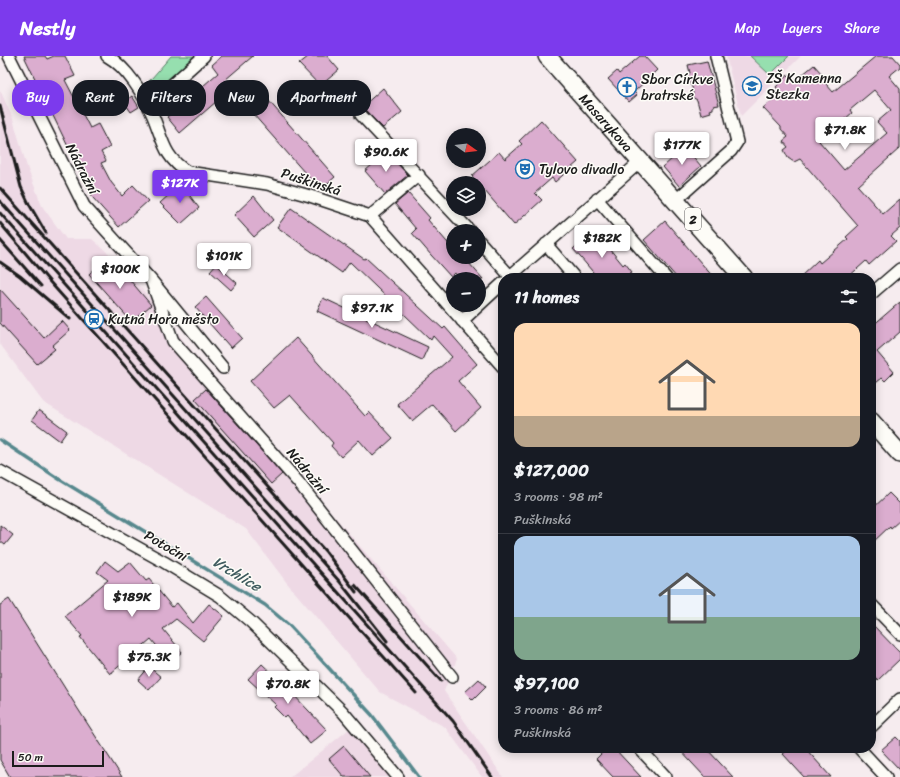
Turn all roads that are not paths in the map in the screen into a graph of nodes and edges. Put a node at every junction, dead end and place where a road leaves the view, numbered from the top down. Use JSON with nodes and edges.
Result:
{"nodes":[{"id":1,"x":9,"y":56,"type":"edge"},
{"id":2,"x":107,"y":56,"type":"edge"},
{"id":3,"x":204,"y":56,"type":"edge"},
{"id":4,"x":547,"y":56,"type":"edge"},
{"id":5,"x":716,"y":56,"type":"edge"},
{"id":6,"x":177,"y":80,"type":"edge"},
{"id":7,"x":137,"y":89,"type":"edge"},
{"id":8,"x":152,"y":116,"type":"edge"},
{"id":9,"x":362,"y":116,"type":"edge"},
{"id":10,"x":641,"y":161,"type":"junction"},
{"id":11,"x":419,"y":175,"type":"junction"},
{"id":12,"x":597,"y":198,"type":"junction"},
{"id":13,"x":676,"y":200,"type":"junction"},
{"id":14,"x":370,"y":216,"type":"junction"},
{"id":15,"x":464,"y":224,"type":"edge"},
{"id":16,"x":546,"y":244,"type":"junction"},
{"id":17,"x":486,"y":250,"type":"edge"},
{"id":18,"x":900,"y":269,"type":"edge"},
{"id":19,"x":503,"y":273,"type":"edge"},
{"id":20,"x":514,"y":273,"type":"edge"},
{"id":21,"x":571,"y":273,"type":"edge"},
{"id":22,"x":662,"y":273,"type":"edge"},
{"id":23,"x":740,"y":273,"type":"edge"},
{"id":24,"x":151,"y":280,"type":"junction"},
{"id":25,"x":498,"y":287,"type":"edge"},
{"id":26,"x":876,"y":290,"type":"edge"},
{"id":27,"x":462,"y":321,"type":"junction"},
{"id":28,"x":498,"y":361,"type":"edge"},
{"id":29,"x":224,"y":368,"type":"dead end"},
{"id":30,"x":876,"y":427,"type":"edge"},
{"id":31,"x":900,"y":454,"type":"edge"},
{"id":32,"x":0,"y":471,"type":"edge"},
{"id":33,"x":876,"y":609,"type":"edge"},
{"id":34,"x":900,"y":634,"type":"edge"},
{"id":35,"x":452,"y":678,"type":"dead end"},
{"id":36,"x":900,"y":699,"type":"edge"},
{"id":37,"x":876,"y":722,"type":"edge"},
{"id":38,"x":644,"y":753,"type":"edge"},
{"id":39,"x":864,"y":753,"type":"edge"},
{"id":40,"x":398,"y":777,"type":"edge"},
{"id":41,"x":666,"y":777,"type":"edge"},
{"id":42,"x":886,"y":777,"type":"edge"}],
"edges":[{"from":1,"to":24,"type":"street","name":"Nádražní"},
{"from":2,"to":7,"type":"street","name":"Puškinská"},
{"from":3,"to":6,"type":"street"},
{"from":4,"to":10,"type":"main road","name":"Masarykova","number":"2"},
{"from":5,"to":13,"type":"street"},
{"from":8,"to":14,"type":"street","name":"Puškinská"},
{"from":9,"to":11,"type":"street"},
{"from":10,"to":12,"type":"street"},
{"from":10,"to":13,"type":"main road","name":"Masarykova","number":"2"},
{"from":11,"to":14,"type":"street"},
{"from":11,"to":15,"type":"street"},
{"from":12,"to":16,"type":"street"},
{"from":12,"to":22,"type":"street"},
{"from":13,"to":23,"type":"main road","name":"Masarykova","number":"2"},
{"from":14,"to":27,"type":"street"},
{"from":16,"to":20,"type":"street"},
{"from":16,"to":21,"type":"street"},
{"from":17,"to":19,"type":"street"},
{"from":18,"to":26,"type":"street"},
{"from":24,"to":29,"type":"street","name":"Nádražní"},
{"from":24,"to":35,"type":"street","name":"Nádražní"},
{"from":25,"to":27,"type":"street"},
{"from":27,"to":28,"type":"street"},
{"from":30,"to":31,"type":"main road"},
{"from":32,"to":40,"type":"street","name":"Potoční"},
{"from":33,"to":34,"type":"street"},
{"from":36,"to":37,"type":"street"},
{"from":38,"to":41,"type":"street"},
{"from":39,"to":42,"type":"street"}]}
